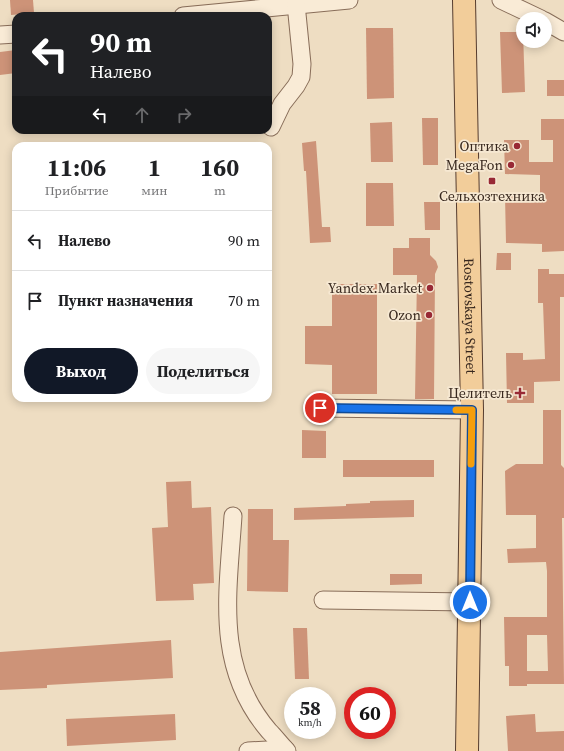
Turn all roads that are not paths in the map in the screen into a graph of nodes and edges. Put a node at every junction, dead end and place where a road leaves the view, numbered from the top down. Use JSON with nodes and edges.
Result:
{"nodes":[{"id":1,"x":348,"y":0,"type":"edge"},
{"id":2,"x":464,"y":0,"type":"edge"},
{"id":3,"x":501,"y":0,"type":"edge"},
{"id":4,"x":296,"y":4,"type":"junction"},
{"id":5,"x":525,"y":5,"type":"edge"},
{"id":6,"x":221,"y":12,"type":"edge"},
{"id":7,"x":533,"y":12,"type":"edge"},
{"id":8,"x":552,"y":25,"type":"edge"},
{"id":9,"x":564,"y":32,"type":"edge"},
{"id":10,"x":12,"y":34,"type":"edge"},
{"id":11,"x":0,"y":35,"type":"edge"},
{"id":12,"x":272,"y":125,"type":"edge"},
{"id":13,"x":320,"y":408,"type":"dead end"},
{"id":14,"x":472,"y":410,"type":"junction"},
{"id":15,"x":234,"y":516,"type":"dead end"},
{"id":16,"x":323,"y":600,"type":"dead end"},
{"id":17,"x":470,"y":602,"type":"junction"},
{"id":18,"x":286,"y":750,"type":"edge"},
{"id":19,"x":248,"y":751,"type":"edge"},
{"id":20,"x":467,"y":751,"type":"edge"}],
"edges":[{"from":1,"to":4,"type":"street"},
{"from":2,"to":14,"type":"main road","name":"Rostovskaya Street"},
{"from":3,"to":5,"type":"street"},
{"from":4,"to":6,"type":"street"},
{"from":4,"to":12,"type":"street"},
{"from":5,"to":7,"type":"street"},
{"from":8,"to":9,"type":"street"},
{"from":10,"to":11,"type":"street"},
{"from":13,"to":14,"type":"street"},
{"from":14,"to":17,"type":"main road","name":"Rostovskaya Street"},
{"from":15,"to":18,"type":"street"},
{"from":16,"to":17,"type":"street"},
{"from":17,"to":20,"type":"main road","name":"Rostovskaya Street"},
{"from":18,"to":19,"type":"street"}]}
